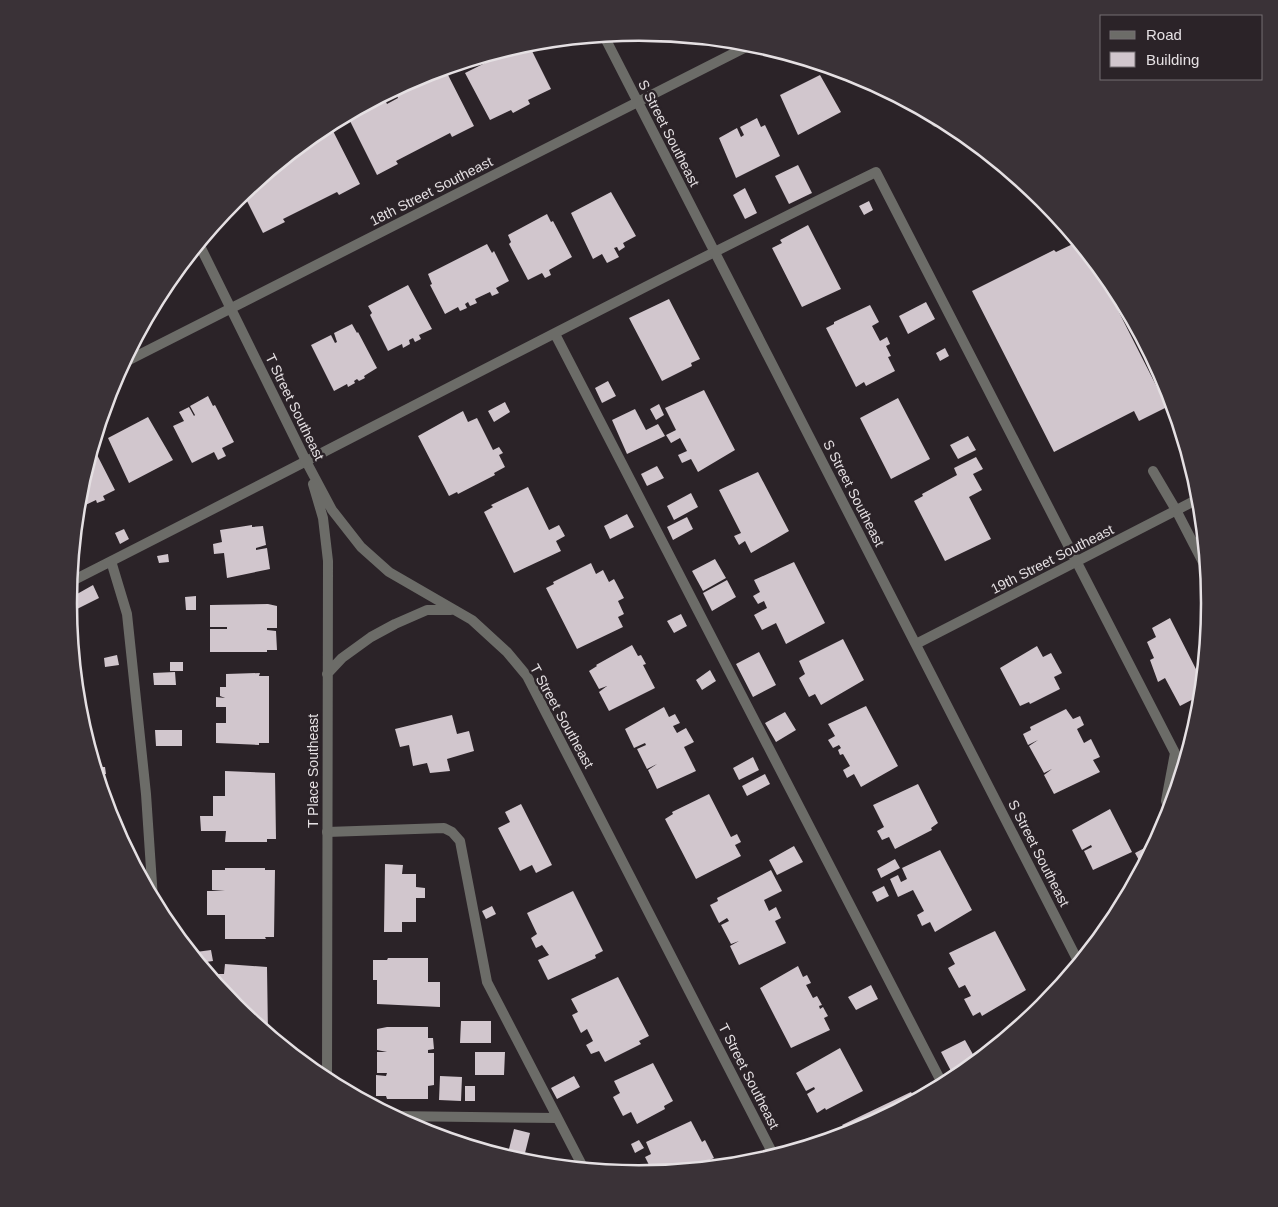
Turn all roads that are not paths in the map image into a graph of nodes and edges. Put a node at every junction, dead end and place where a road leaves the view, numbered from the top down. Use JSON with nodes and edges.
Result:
{"nodes":[{"id":1,"x":607,"y":42,"type":"edge"},
{"id":2,"x":739,"y":50,"type":"edge"},
{"id":3,"x":638,"y":102,"type":"junction"},
{"id":4,"x":202,"y":250,"type":"edge"},
{"id":5,"x":714,"y":251,"type":"junction"},
{"id":6,"x":231,"y":308,"type":"junction"},
{"id":7,"x":555,"y":334,"type":"junction"},
{"id":8,"x":134,"y":357,"type":"edge"},
{"id":9,"x":307,"y":463,"type":"junction"},
{"id":10,"x":1152,"y":471,"type":"dead end"},
{"id":11,"x":1191,"y":502,"type":"edge"},
{"id":12,"x":1176,"y":510,"type":"junction"},
{"id":13,"x":1199,"y":554,"type":"edge"},
{"id":14,"x":111,"y":561,"type":"junction"},
{"id":15,"x":1076,"y":562,"type":"junction"},
{"id":16,"x":78,"y":578,"type":"edge"},
{"id":17,"x":454,"y":610,"type":"junction"},
{"id":18,"x":916,"y":644,"type":"junction"},
{"id":19,"x":327,"y":674,"type":"junction"},
{"id":20,"x":1168,"y":793,"type":"edge"},
{"id":21,"x":327,"y":832,"type":"junction"},
{"id":22,"x":152,"y":885,"type":"edge"},
{"id":23,"x":1076,"y":957,"type":"edge"},
{"id":24,"x":327,"y":1071,"type":"edge"},
{"id":25,"x":939,"y":1078,"type":"edge"},
{"id":26,"x":409,"y":1116,"type":"edge"},
{"id":27,"x":557,"y":1118,"type":"junction"},
{"id":28,"x":771,"y":1150,"type":"edge"},
{"id":29,"x":581,"y":1163,"type":"edge"}],
"edges":[{"from":1,"to":3,"type":"street","name":"S Street Southeast"},
{"from":2,"to":3,"type":"street","name":"18th Street Southeast"},
{"from":3,"to":5,"type":"street","name":"S Street Southeast"},
{"from":3,"to":6,"type":"street","name":"18th Street Southeast"},
{"from":4,"to":6,"type":"street","name":"T Street Southeast"},
{"from":5,"to":7,"type":"street"},
{"from":5,"to":15,"type":"street"},
{"from":5,"to":18,"type":"street","name":"S Street Southeast"},
{"from":6,"to":8,"type":"street","name":"18th Street Southeast"},
{"from":6,"to":9,"type":"street","name":"T Street Southeast"},
{"from":7,"to":9,"type":"street"},
{"from":7,"to":25,"type":"street"},
{"from":9,"to":14,"type":"street"},
{"from":9,"to":17,"type":"street","name":"T Street Southeast"},
{"from":9,"to":19,"type":"street","name":"T Place Southeast"},
{"from":10,"to":12,"type":"street"},
{"from":11,"to":12,"type":"street","name":"19th Street Southeast"},
{"from":12,"to":13,"type":"street"},
{"from":12,"to":15,"type":"street","name":"19th Street Southeast"},
{"from":14,"to":16,"type":"street"},
{"from":14,"to":22,"type":"street"},
{"from":15,"to":18,"type":"street","name":"19th Street Southeast"},
{"from":15,"to":20,"type":"street"},
{"from":17,"to":19,"type":"street"},
{"from":17,"to":28,"type":"street","name":"T Street Southeast"},
{"from":18,"to":23,"type":"street","name":"S Street Southeast"},
{"from":19,"to":21,"type":"street","name":"T Place Southeast"},
{"from":21,"to":24,"type":"street","name":"T Place Southeast"},
{"from":21,"to":27,"type":"street"},
{"from":26,"to":27,"type":"street"},
{"from":27,"to":29,"type":"street"}]}
